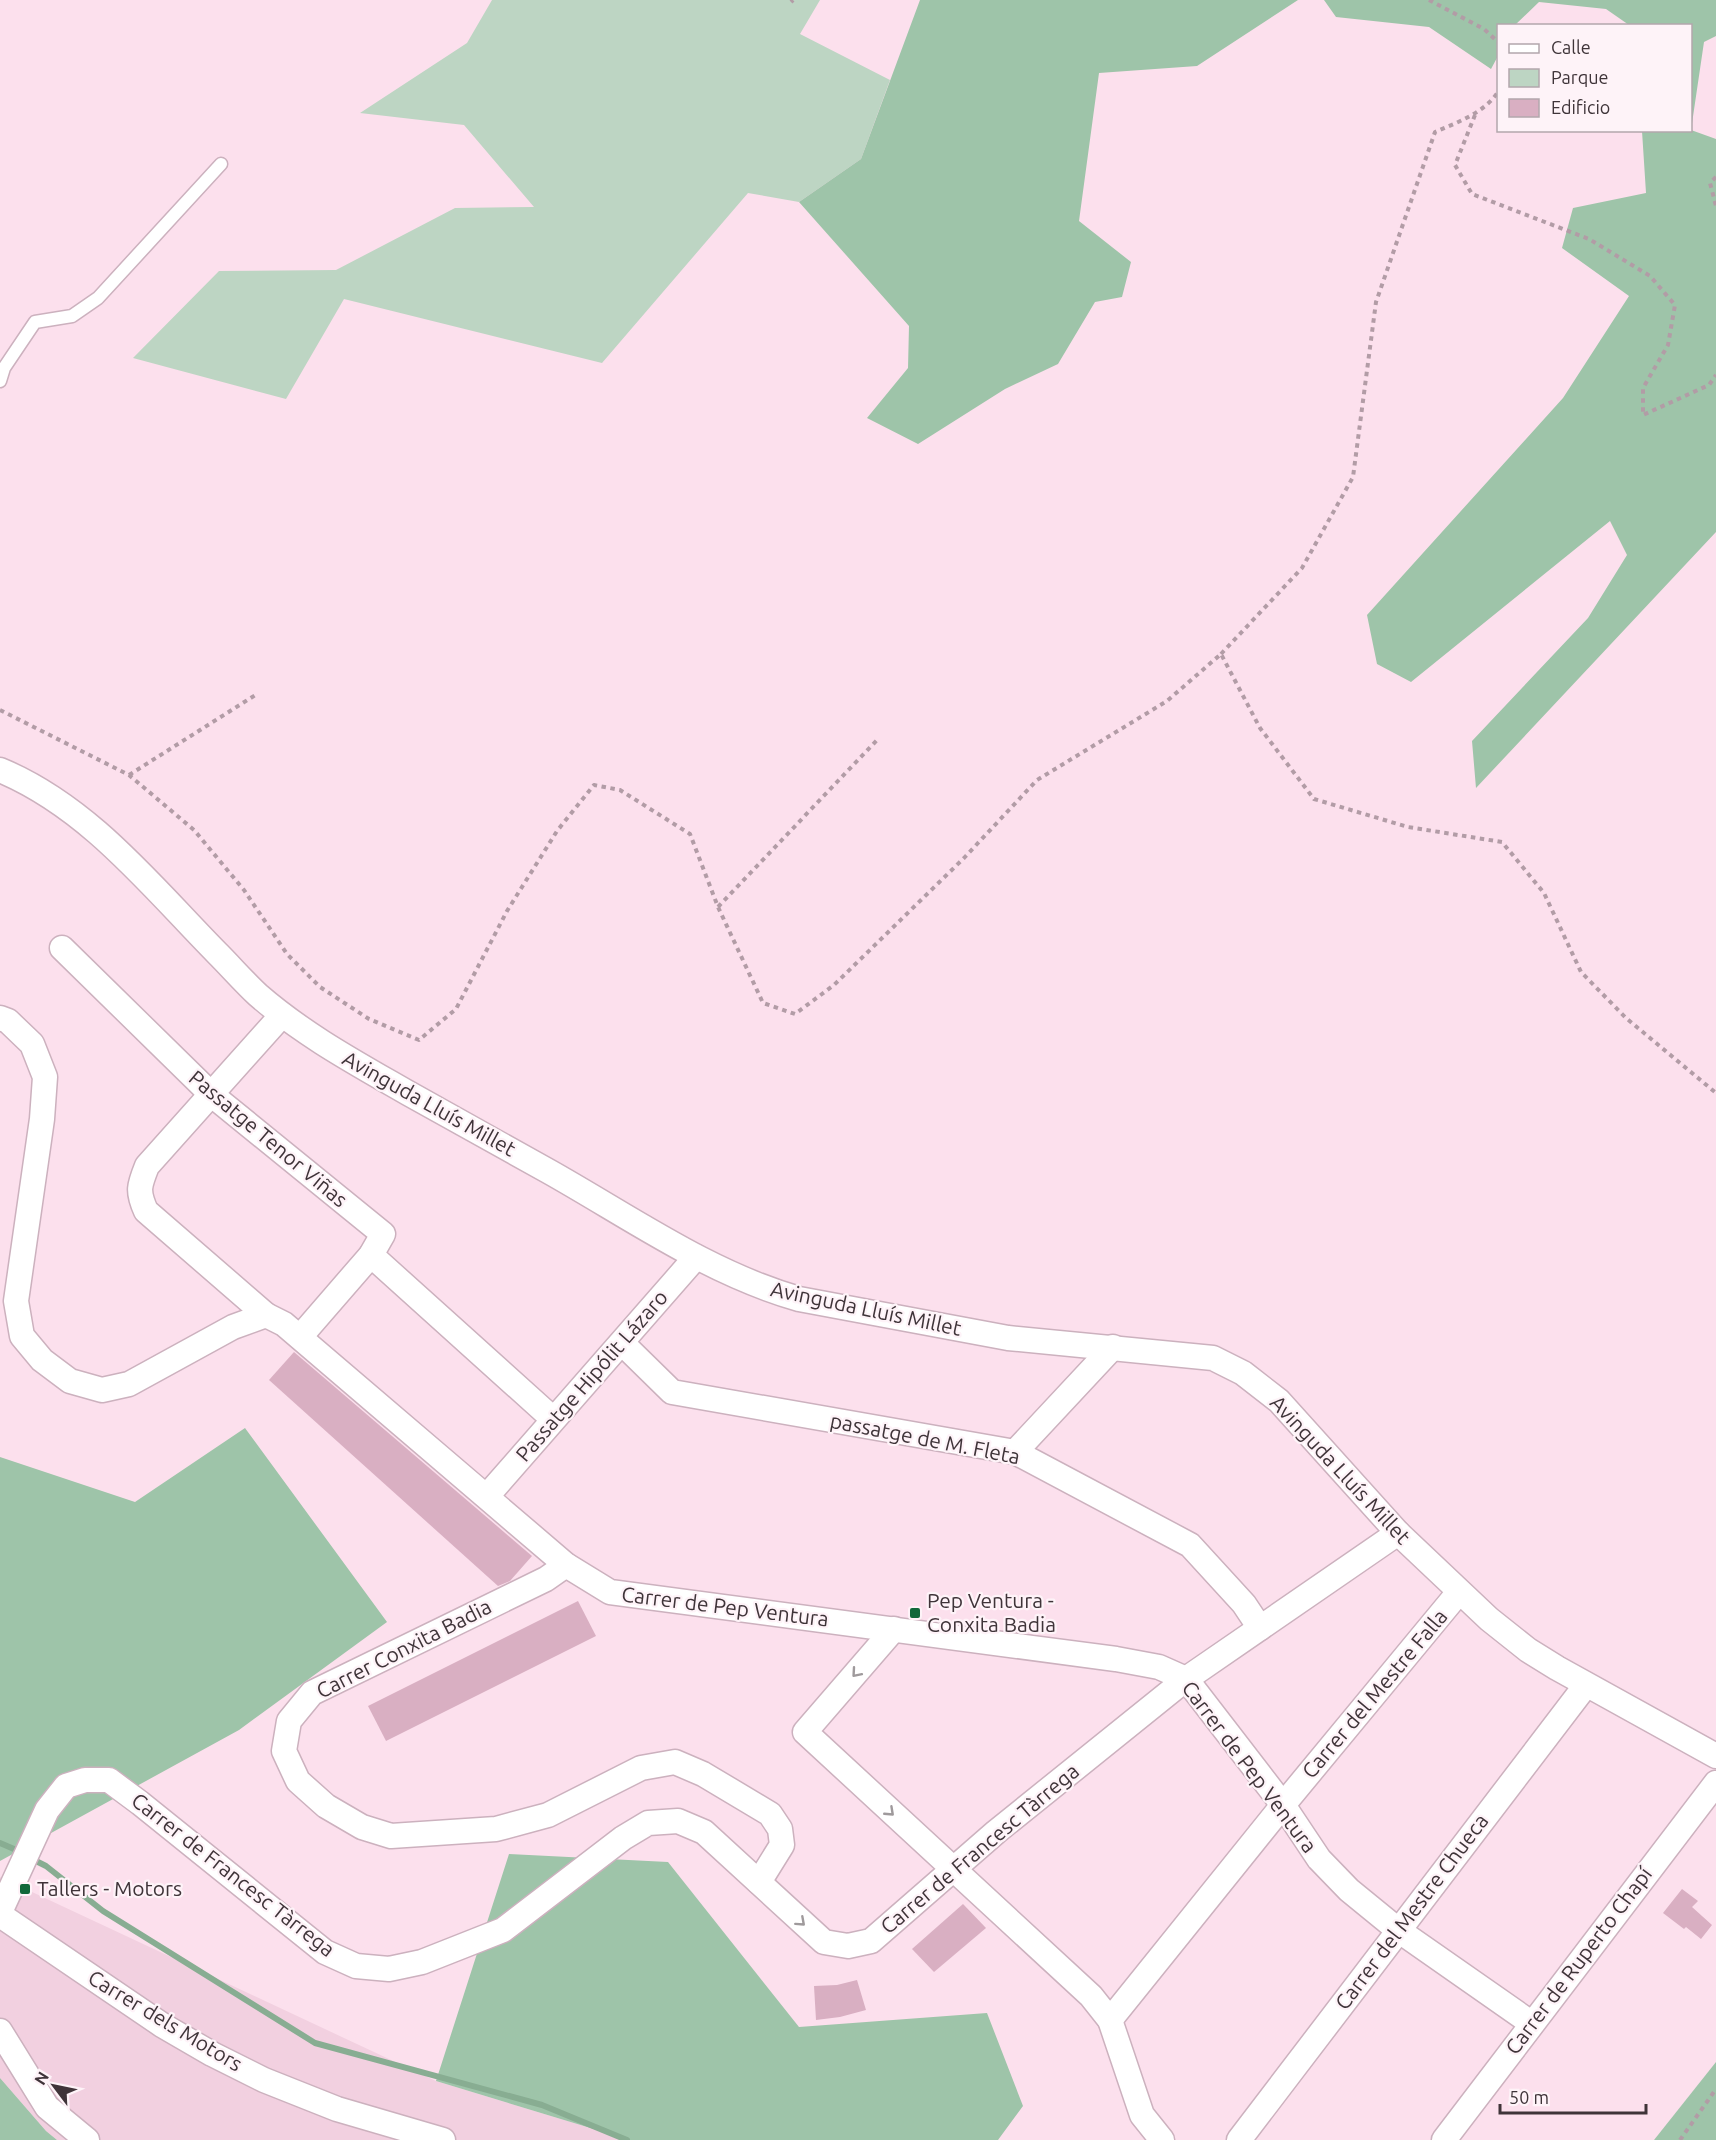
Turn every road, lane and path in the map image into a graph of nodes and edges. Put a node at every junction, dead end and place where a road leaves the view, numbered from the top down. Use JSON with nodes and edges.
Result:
{"nodes":[{"id":1,"x":1430,"y":0,"type":"edge"},
{"id":2,"x":1497,"y":41,"type":"edge"},
{"id":3,"x":1497,"y":94,"type":"edge"},
{"id":4,"x":1475,"y":114,"type":"junction"},
{"id":5,"x":221,"y":164,"type":"dead end"},
{"id":6,"x":1716,"y":177,"type":"edge"},
{"id":7,"x":1716,"y":206,"type":"edge"},
{"id":8,"x":1716,"y":375,"type":"edge"},
{"id":9,"x":0,"y":381,"type":"edge"},
{"id":10,"x":1221,"y":654,"type":"junction"},
{"id":11,"x":257,"y":694,"type":"dead end"},
{"id":12,"x":0,"y":710,"type":"edge"},
{"id":13,"x":877,"y":740,"type":"dead end"},
{"id":14,"x":0,"y":770,"type":"edge"},
{"id":15,"x":129,"y":775,"type":"junction"},
{"id":16,"x":718,"y":908,"type":"junction"},
{"id":17,"x":62,"y":948,"type":"dead end"},
{"id":18,"x":282,"y":1016,"type":"junction"},
{"id":19,"x":0,"y":1018,"type":"edge"},
{"id":20,"x":1716,"y":1093,"type":"edge"},
{"id":21,"x":212,"y":1095,"type":"junction"},
{"id":22,"x":371,"y":1255,"type":"junction"},
{"id":23,"x":696,"y":1257,"type":"junction"},
{"id":24,"x":266,"y":1315,"type":"junction"},
{"id":25,"x":300,"y":1336,"type":"junction"},
{"id":26,"x":622,"y":1343,"type":"junction"},
{"id":27,"x":1113,"y":1347,"type":"junction"},
{"id":28,"x":553,"y":1419,"type":"junction"},
{"id":29,"x":1016,"y":1452,"type":"junction"},
{"id":30,"x":488,"y":1496,"type":"junction"},
{"id":31,"x":1398,"y":1533,"type":"junction"},
{"id":32,"x":566,"y":1564,"type":"junction"},
{"id":33,"x":1459,"y":1592,"type":"junction"},
{"id":34,"x":1260,"y":1628,"type":"junction"},
{"id":35,"x":894,"y":1629,"type":"junction"},
{"id":36,"x":1186,"y":1679,"type":"junction"},
{"id":37,"x":1586,"y":1685,"type":"junction"},
{"id":38,"x":1716,"y":1756,"type":"edge"},
{"id":39,"x":1716,"y":1783,"type":"edge"},
{"id":40,"x":1283,"y":1805,"type":"junction"},
{"id":41,"x":952,"y":1870,"type":"junction"},
{"id":42,"x":759,"y":1882,"type":"junction"},
{"id":43,"x":0,"y":1913,"type":"edge"},
{"id":44,"x":1398,"y":1930,"type":"junction"},
{"id":45,"x":1110,"y":2020,"type":"junction"},
{"id":46,"x":1531,"y":2024,"type":"junction"},
{"id":47,"x":0,"y":2031,"type":"edge"},
{"id":48,"x":1716,"y":2089,"type":"edge"},
{"id":49,"x":1152,"y":2137,"type":"edge"},
{"id":50,"x":87,"y":2140,"type":"edge"},
{"id":51,"x":443,"y":2140,"type":"edge"},
{"id":52,"x":1239,"y":2140,"type":"edge"},
{"id":53,"x":1444,"y":2140,"type":"edge"},
{"id":54,"x":1680,"y":2140,"type":"edge"}],
"edges":[{"from":1,"to":2,"type":"path"},
{"from":3,"to":4,"type":"path"},
{"from":4,"to":8,"type":"path"},
{"from":4,"to":10,"type":"path"},
{"from":5,"to":9,"type":"lane"},
{"from":6,"to":7,"type":"path"},
{"from":10,"to":16,"type":"path"},
{"from":10,"to":20,"type":"path"},
{"from":11,"to":15,"type":"path"},
{"from":12,"to":15,"type":"path"},
{"from":13,"to":16,"type":"path"},
{"from":14,"to":18,"type":"street","name":"Avinguda Lluís Millet"},
{"from":15,"to":16,"type":"path"},
{"from":17,"to":21,"type":"street","name":"Passatge Tenor Viñas"},
{"from":18,"to":21,"type":"street","name":"Carrer de Pep Ventura"},
{"from":18,"to":23,"type":"street","name":"Avinguda Lluís Millet"},
{"from":19,"to":24,"type":"street"},
{"from":21,"to":22,"type":"street","name":"Passatge Tenor Viñas"},
{"from":21,"to":24,"type":"street","name":"Carrer de Pep Ventura"},
{"from":22,"to":25,"type":"street","name":"Passatge Tenor Viñas"},
{"from":22,"to":28,"type":"street"},
{"from":23,"to":26,"type":"street","name":"Passatge Hipólit Lázaro"},
{"from":23,"to":27,"type":"street","name":"Avinguda Lluís Millet"},
{"from":24,"to":25,"type":"street","name":"Carrer de Pep Ventura"},
{"from":25,"to":30,"type":"street","name":"Carrer de Pep Ventura"},
{"from":26,"to":28,"type":"street","name":"Passatge Hipólit Lázaro"},
{"from":26,"to":29,"type":"street","name":"passatge de M. Fleta"},
{"from":27,"to":29,"type":"street"},
{"from":27,"to":31,"type":"street","name":"Avinguda Lluís Millet"},
{"from":28,"to":30,"type":"street","name":"Passatge Hipólit Lázaro"},
{"from":29,"to":34,"type":"street","name":"passatge de M. Fleta"},
{"from":30,"to":32,"type":"street","name":"Carrer de Pep Ventura"},
{"from":31,"to":33,"type":"street","name":"Avinguda Lluís Millet"},
{"from":31,"to":34,"type":"street","name":"Carrer de Francesc Tàrrega"},
{"from":32,"to":35,"type":"street","name":"Carrer de Pep Ventura"},
{"from":32,"to":42,"type":"street","name":"Carrer Conxita Badia"},
{"from":33,"to":37,"type":"street","name":"Avinguda Lluís Millet"},
{"from":33,"to":40,"type":"street","name":"Carrer del Mestre Falla"},
{"from":34,"to":36,"type":"street","name":"Carrer de Francesc Tàrrega"},
{"from":35,"to":36,"type":"street","name":"Carrer de Pep Ventura"},
{"from":35,"to":41,"type":"street","one_way":true},
{"from":36,"to":40,"type":"street","name":"Carrer de Pep Ventura"},
{"from":36,"to":41,"type":"street","name":"Carrer de Francesc Tàrrega"},
{"from":37,"to":38,"type":"street","name":"Avinguda Lluís Millet"},
{"from":37,"to":44,"type":"street","name":"Carrer del Mestre Chueca"},
{"from":39,"to":46,"type":"street","name":"Carrer de Ruperto Chapí"},
{"from":40,"to":44,"type":"street","name":"Carrer de Pep Ventura"},
{"from":40,"to":45,"type":"street","name":"Carrer del Mestre Falla"},
{"from":42,"to":41,"type":"street","name":"Carrer de Francesc Tàrrega","one_way":true},
{"from":41,"to":45,"type":"street"},
{"from":42,"to":43,"type":"street","name":"Carrer de Francesc Tàrrega"},
{"from":43,"to":51,"type":"street","name":"Carrer dels Motors"},
{"from":44,"to":46,"type":"street","name":"Carrer de Pep Ventura"},
{"from":44,"to":52,"type":"street","name":"Carrer del Mestre Chueca"},
{"from":45,"to":49,"type":"street"},
{"from":46,"to":53,"type":"street","name":"Carrer de Ruperto Chapí"},
{"from":47,"to":50,"type":"street"},
{"from":48,"to":54,"type":"path"}]}
